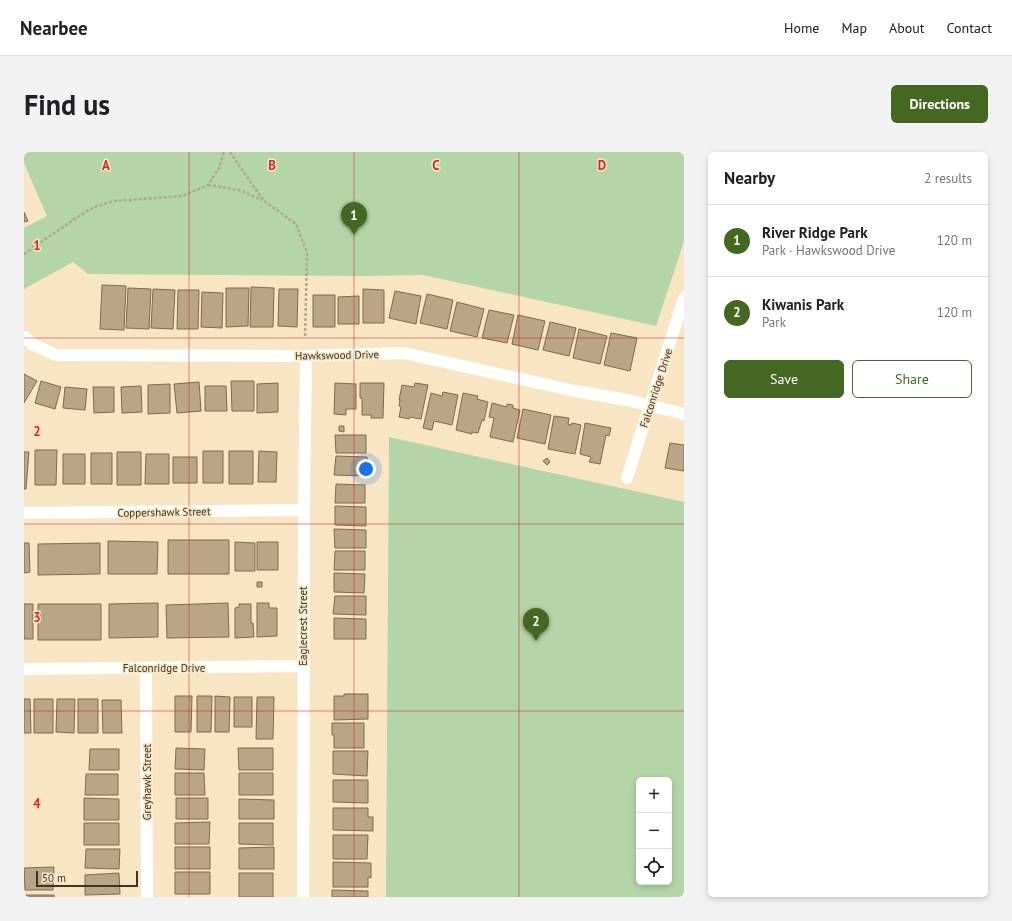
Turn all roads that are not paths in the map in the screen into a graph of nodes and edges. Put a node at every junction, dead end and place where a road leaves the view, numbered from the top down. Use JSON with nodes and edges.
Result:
{"nodes":[{"id":1,"x":684,"y":298,"type":"edge"},
{"id":2,"x":24,"y":337,"type":"edge"},
{"id":3,"x":306,"y":356,"type":"junction"},
{"id":4,"x":650,"y":406,"type":"junction"},
{"id":5,"x":684,"y":414,"type":"edge"},
{"id":6,"x":627,"y":478,"type":"dead end"},
{"id":7,"x":304,"y":510,"type":"junction"},
{"id":8,"x":24,"y":513,"type":"edge"},
{"id":9,"x":303,"y":666,"type":"junction"},
{"id":10,"x":146,"y":668,"type":"junction"},
{"id":11,"x":24,"y":669,"type":"edge"},
{"id":12,"x":147,"y":897,"type":"edge"},
{"id":13,"x":303,"y":897,"type":"edge"}],
"edges":[{"from":1,"to":4,"type":"street","name":"Falconridge Drive"},
{"from":2,"to":3,"type":"street","name":"Hawkswood Drive"},
{"from":3,"to":4,"type":"street","name":"Hawkswood Drive"},
{"from":3,"to":7,"type":"street","name":"Eaglecrest Street"},
{"from":4,"to":5,"type":"street","name":"Hawkswood Drive"},
{"from":4,"to":6,"type":"street","name":"Falconridge Drive"},
{"from":7,"to":8,"type":"street","name":"Coppershawk Street"},
{"from":7,"to":9,"type":"street","name":"Eaglecrest Street"},
{"from":9,"to":10,"type":"street","name":"Falconridge Drive"},
{"from":9,"to":13,"type":"street","name":"Eaglecrest Street"},
{"from":10,"to":11,"type":"street","name":"Falconridge Drive"},
{"from":10,"to":12,"type":"street","name":"Greyhawk Street"}]}
